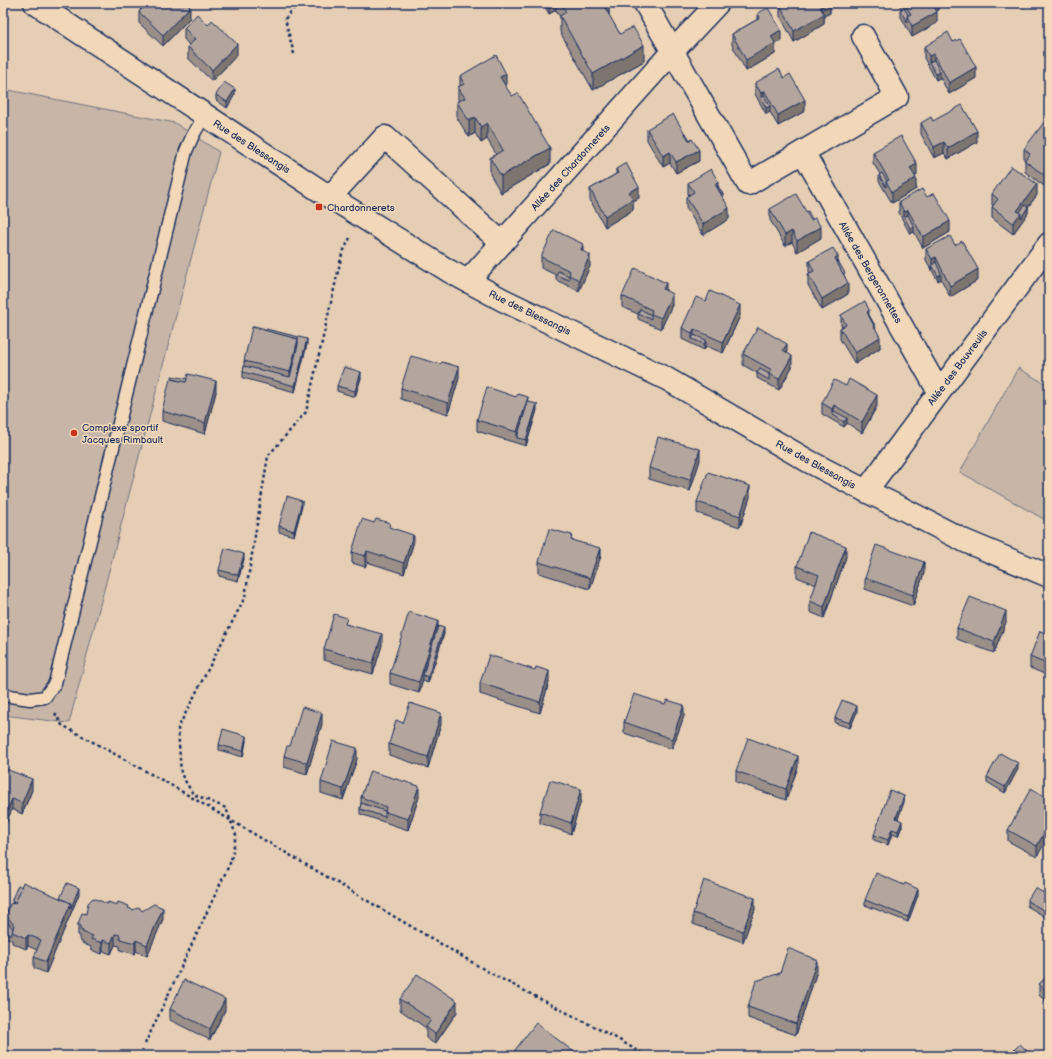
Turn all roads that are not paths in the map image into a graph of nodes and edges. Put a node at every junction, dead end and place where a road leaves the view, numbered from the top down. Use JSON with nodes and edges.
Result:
{"nodes":[{"id":1,"x":35,"y":3,"type":"edge"},
{"id":2,"x":645,"y":3,"type":"edge"},
{"id":3,"x":718,"y":3,"type":"edge"},
{"id":4,"x":863,"y":36,"type":"dead end"},
{"id":5,"x":672,"y":52,"type":"junction"},
{"id":6,"x":205,"y":114,"type":"junction"},
{"id":7,"x":803,"y":152,"type":"junction"},
{"id":8,"x":330,"y":197,"type":"junction"},
{"id":9,"x":502,"y":243,"type":"junction"},
{"id":10,"x":1049,"y":244,"type":"edge"},
{"id":11,"x":468,"y":281,"type":"junction"},
{"id":12,"x":939,"y":392,"type":"junction"},
{"id":13,"x":866,"y":491,"type":"junction"},
{"id":14,"x":1049,"y":576,"type":"edge"},
{"id":15,"x":3,"y":695,"type":"edge"}],
"edges":[{"from":1,"to":6,"type":"street","name":"Rue des Blessangis"},
{"from":2,"to":5,"type":"street"},
{"from":3,"to":5,"type":"street","name":"Allée des Chardonnerets"},
{"from":4,"to":7,"type":"street"},
{"from":5,"to":7,"type":"street"},
{"from":5,"to":9,"type":"street","name":"Allée des Chardonnerets"},
{"from":6,"to":8,"type":"street","name":"Rue des Blessangis"},
{"from":6,"to":15,"type":"lane"},
{"from":7,"to":12,"type":"street","name":"Allée des Bergeronnettes"},
{"from":8,"to":9,"type":"street"},
{"from":8,"to":11,"type":"street","name":"Rue des Blessangis"},
{"from":9,"to":11,"type":"street","name":"Allée des Chardonnerets"},
{"from":10,"to":12,"type":"street","name":"Allée des Bouvreuils"},
{"from":11,"to":13,"type":"street","name":"Rue des Blessangis"},
{"from":12,"to":13,"type":"street","name":"Allée des Bouvreuils"},
{"from":13,"to":14,"type":"street","name":"Rue des Blessangis"}]}
